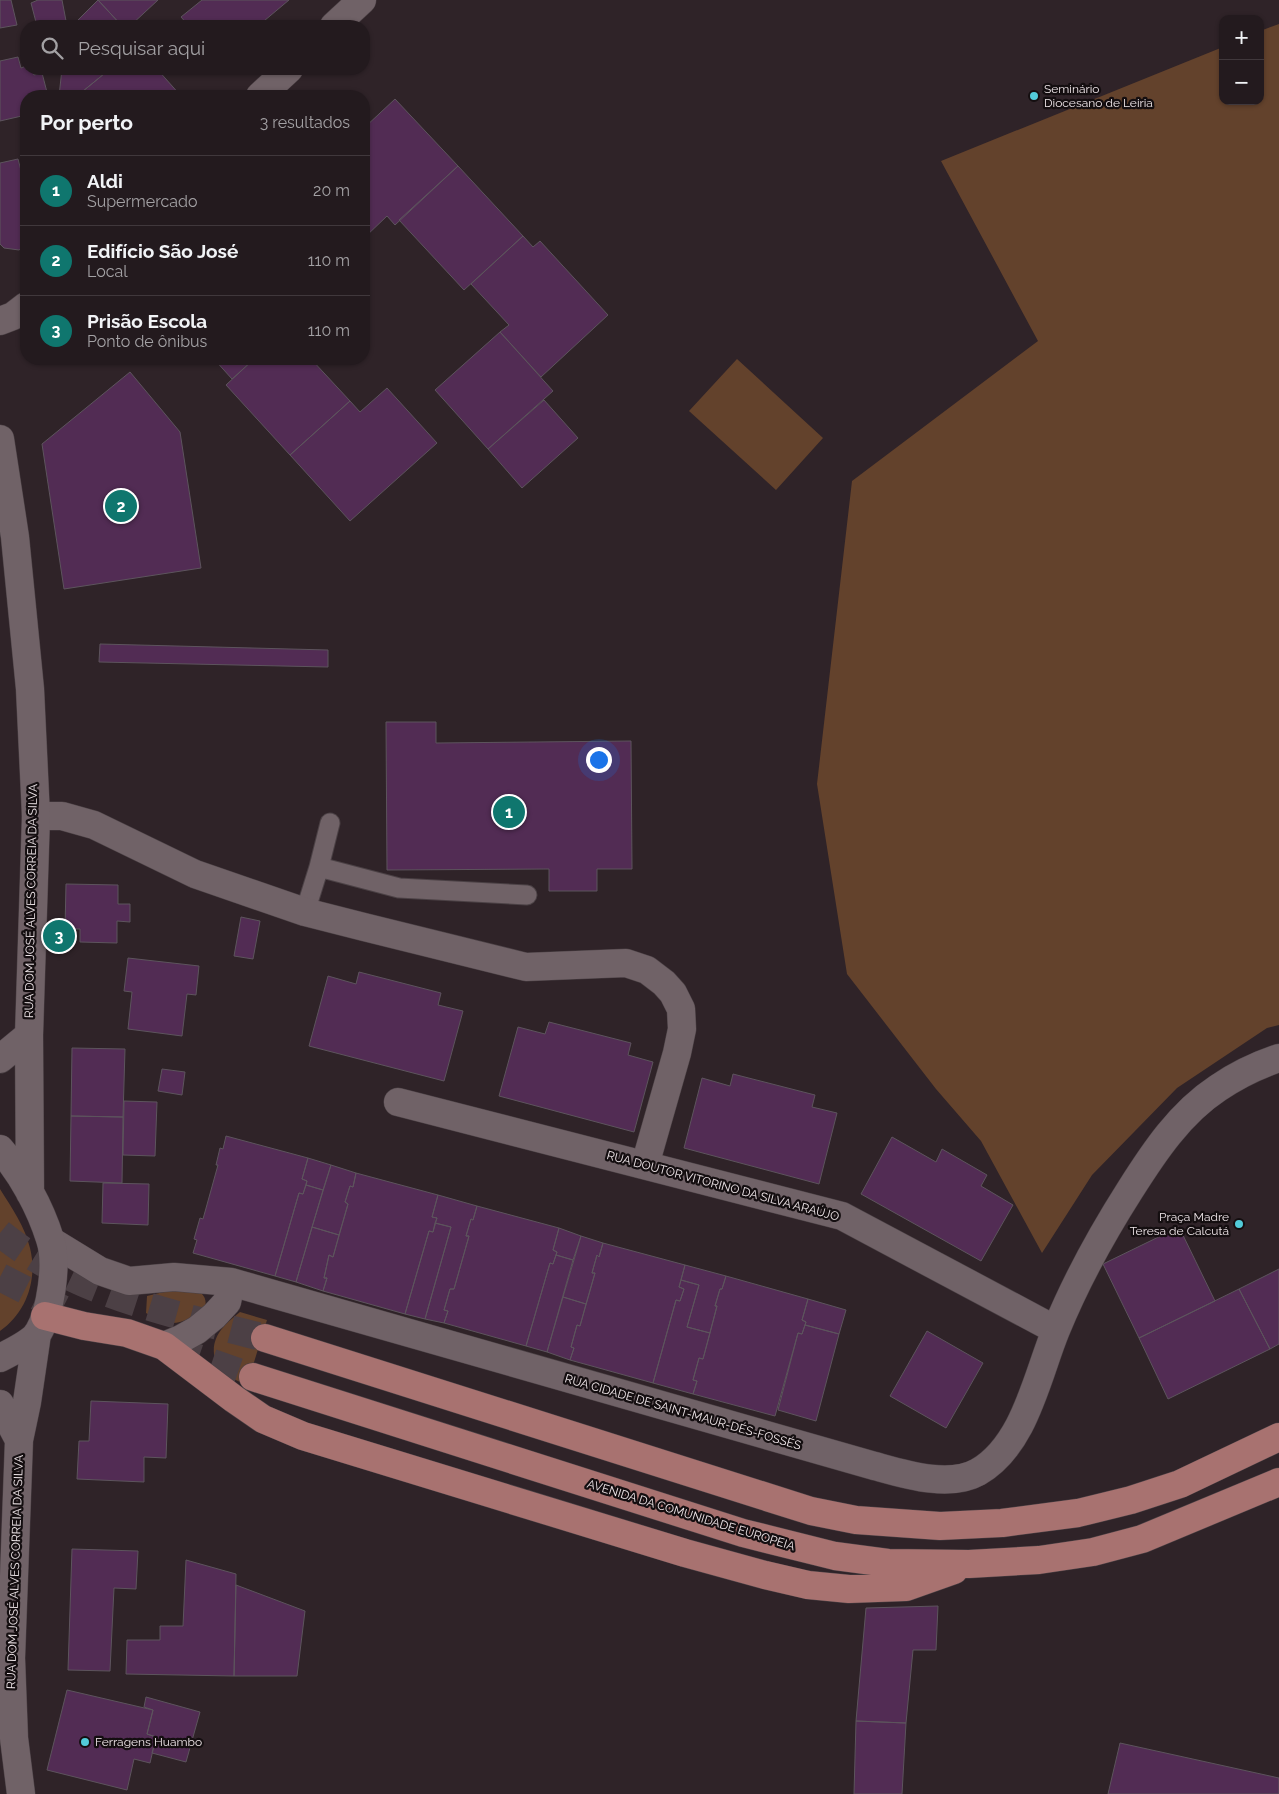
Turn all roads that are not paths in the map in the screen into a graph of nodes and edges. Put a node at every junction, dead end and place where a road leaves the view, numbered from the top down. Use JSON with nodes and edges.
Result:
{"nodes":[{"id":1,"x":362,"y":0,"type":"edge"},
{"id":2,"x":340,"y":20,"type":"edge"},
{"id":3,"x":283,"y":75,"type":"edge"},
{"id":4,"x":266,"y":90,"type":"edge"},
{"id":5,"x":20,"y":311,"type":"edge"},
{"id":6,"x":0,"y":321,"type":"edge"},
{"id":7,"x":0,"y":439,"type":"edge"},
{"id":8,"x":36,"y":816,"type":"junction"},
{"id":9,"x":330,"y":823,"type":"dead end"},
{"id":10,"x":319,"y":867,"type":"junction"},
{"id":11,"x":527,"y":895,"type":"dead end"},
{"id":12,"x":305,"y":912,"type":"junction"},
{"id":13,"x":29,"y":1035,"type":"junction"},
{"id":14,"x":1279,"y":1058,"type":"edge"},
{"id":15,"x":0,"y":1059,"type":"edge"},
{"id":16,"x":398,"y":1102,"type":"dead end"},
{"id":17,"x":0,"y":1149,"type":"edge"},
{"id":18,"x":645,"y":1165,"type":"junction"},
{"id":19,"x":30,"y":1193,"type":"junction"},
{"id":20,"x":51,"y":1240,"type":"junction"},
{"id":21,"x":230,"y":1282,"type":"junction"},
{"id":22,"x":41,"y":1325,"type":"junction"},
{"id":23,"x":1056,"y":1330,"type":"junction"},
{"id":24,"x":265,"y":1338,"type":"tunnel mouth"},
{"id":25,"x":164,"y":1346,"type":"junction"},
{"id":26,"x":0,"y":1358,"type":"edge"},
{"id":27,"x":253,"y":1377,"type":"tunnel mouth"},
{"id":28,"x":0,"y":1404,"type":"edge"},
{"id":29,"x":1279,"y":1437,"type":"edge"},
{"id":30,"x":18,"y":1440,"type":"junction"},
{"id":31,"x":1279,"y":1482,"type":"edge"},
{"id":32,"x":969,"y":1564,"type":"junction"},
{"id":33,"x":21,"y":1794,"type":"edge"}],
"edges":[{"from":1,"to":2,"type":"street"},
{"from":3,"to":4,"type":"street"},
{"from":5,"to":6,"type":"street"},
{"from":7,"to":8,"type":"street","name":"RUA DOM JOSÉ ALVES CORREIA DA SILVA"},
{"from":8,"to":12,"type":"street"},
{"from":8,"to":13,"type":"street","name":"RUA DOM JOSÉ ALVES CORREIA DA SILVA"},
{"from":9,"to":10,"type":"lane"},
{"from":10,"to":11,"type":"lane"},
{"from":10,"to":12,"type":"lane"},
{"from":12,"to":18,"type":"street"},
{"from":13,"to":15,"type":"street","name":"RUA DOM JOSÉ ALVES CORREIA DA SILVA"},
{"from":13,"to":19,"type":"street","name":"RUA DOM JOSÉ ALVES CORREIA DA SILVA"},
{"from":14,"to":23,"type":"street","name":"RUA CIDADE DE SAINT-MAUR-DÉS-FOSSÉS"},
{"from":16,"to":18,"type":"street","name":"RUA DOUTOR VITORINO DA SILVA ARAÚJO"},
{"from":17,"to":19,"type":"street"},
{"from":18,"to":23,"type":"street","name":"RUA DOUTOR VITORINO DA SILVA ARAÚJO"},
{"from":19,"to":20,"type":"street"},
{"from":20,"to":21,"type":"street","name":"RUA CIDADE DE SAINT-MAUR-DÉS-FOSSÉS"},
{"from":20,"to":22,"type":"street","name":"RUA DOM JOSÉ ALVES CORREIA DA SILVA"},
{"from":21,"to":23,"type":"street","name":"RUA CIDADE DE SAINT-MAUR-DÉS-FOSSÉS"},
{"from":21,"to":25,"type":"street"},
{"from":22,"to":25,"type":"main road"},
{"from":22,"to":26,"type":"street"},
{"from":22,"to":30,"type":"street","name":"RUA DOM JOSÉ ALVES CORREIA DA SILVA"},
{"from":24,"to":29,"type":"main road"},
{"from":25,"to":32,"type":"main road"},
{"from":27,"to":32,"type":"main road","name":"AVENIDA DA COMUNIDADE EUROPEIA"},
{"from":28,"to":30,"type":"street","name":"RUA DOM JOSÉ ALVES CORREIA DA SILVA"},
{"from":30,"to":33,"type":"street","name":"RUA DOM JOSÉ ALVES CORREIA DA SILVA"},
{"from":31,"to":32,"type":"main road","name":"AVENIDA DA COMUNIDADE EUROPEIA"}]}
